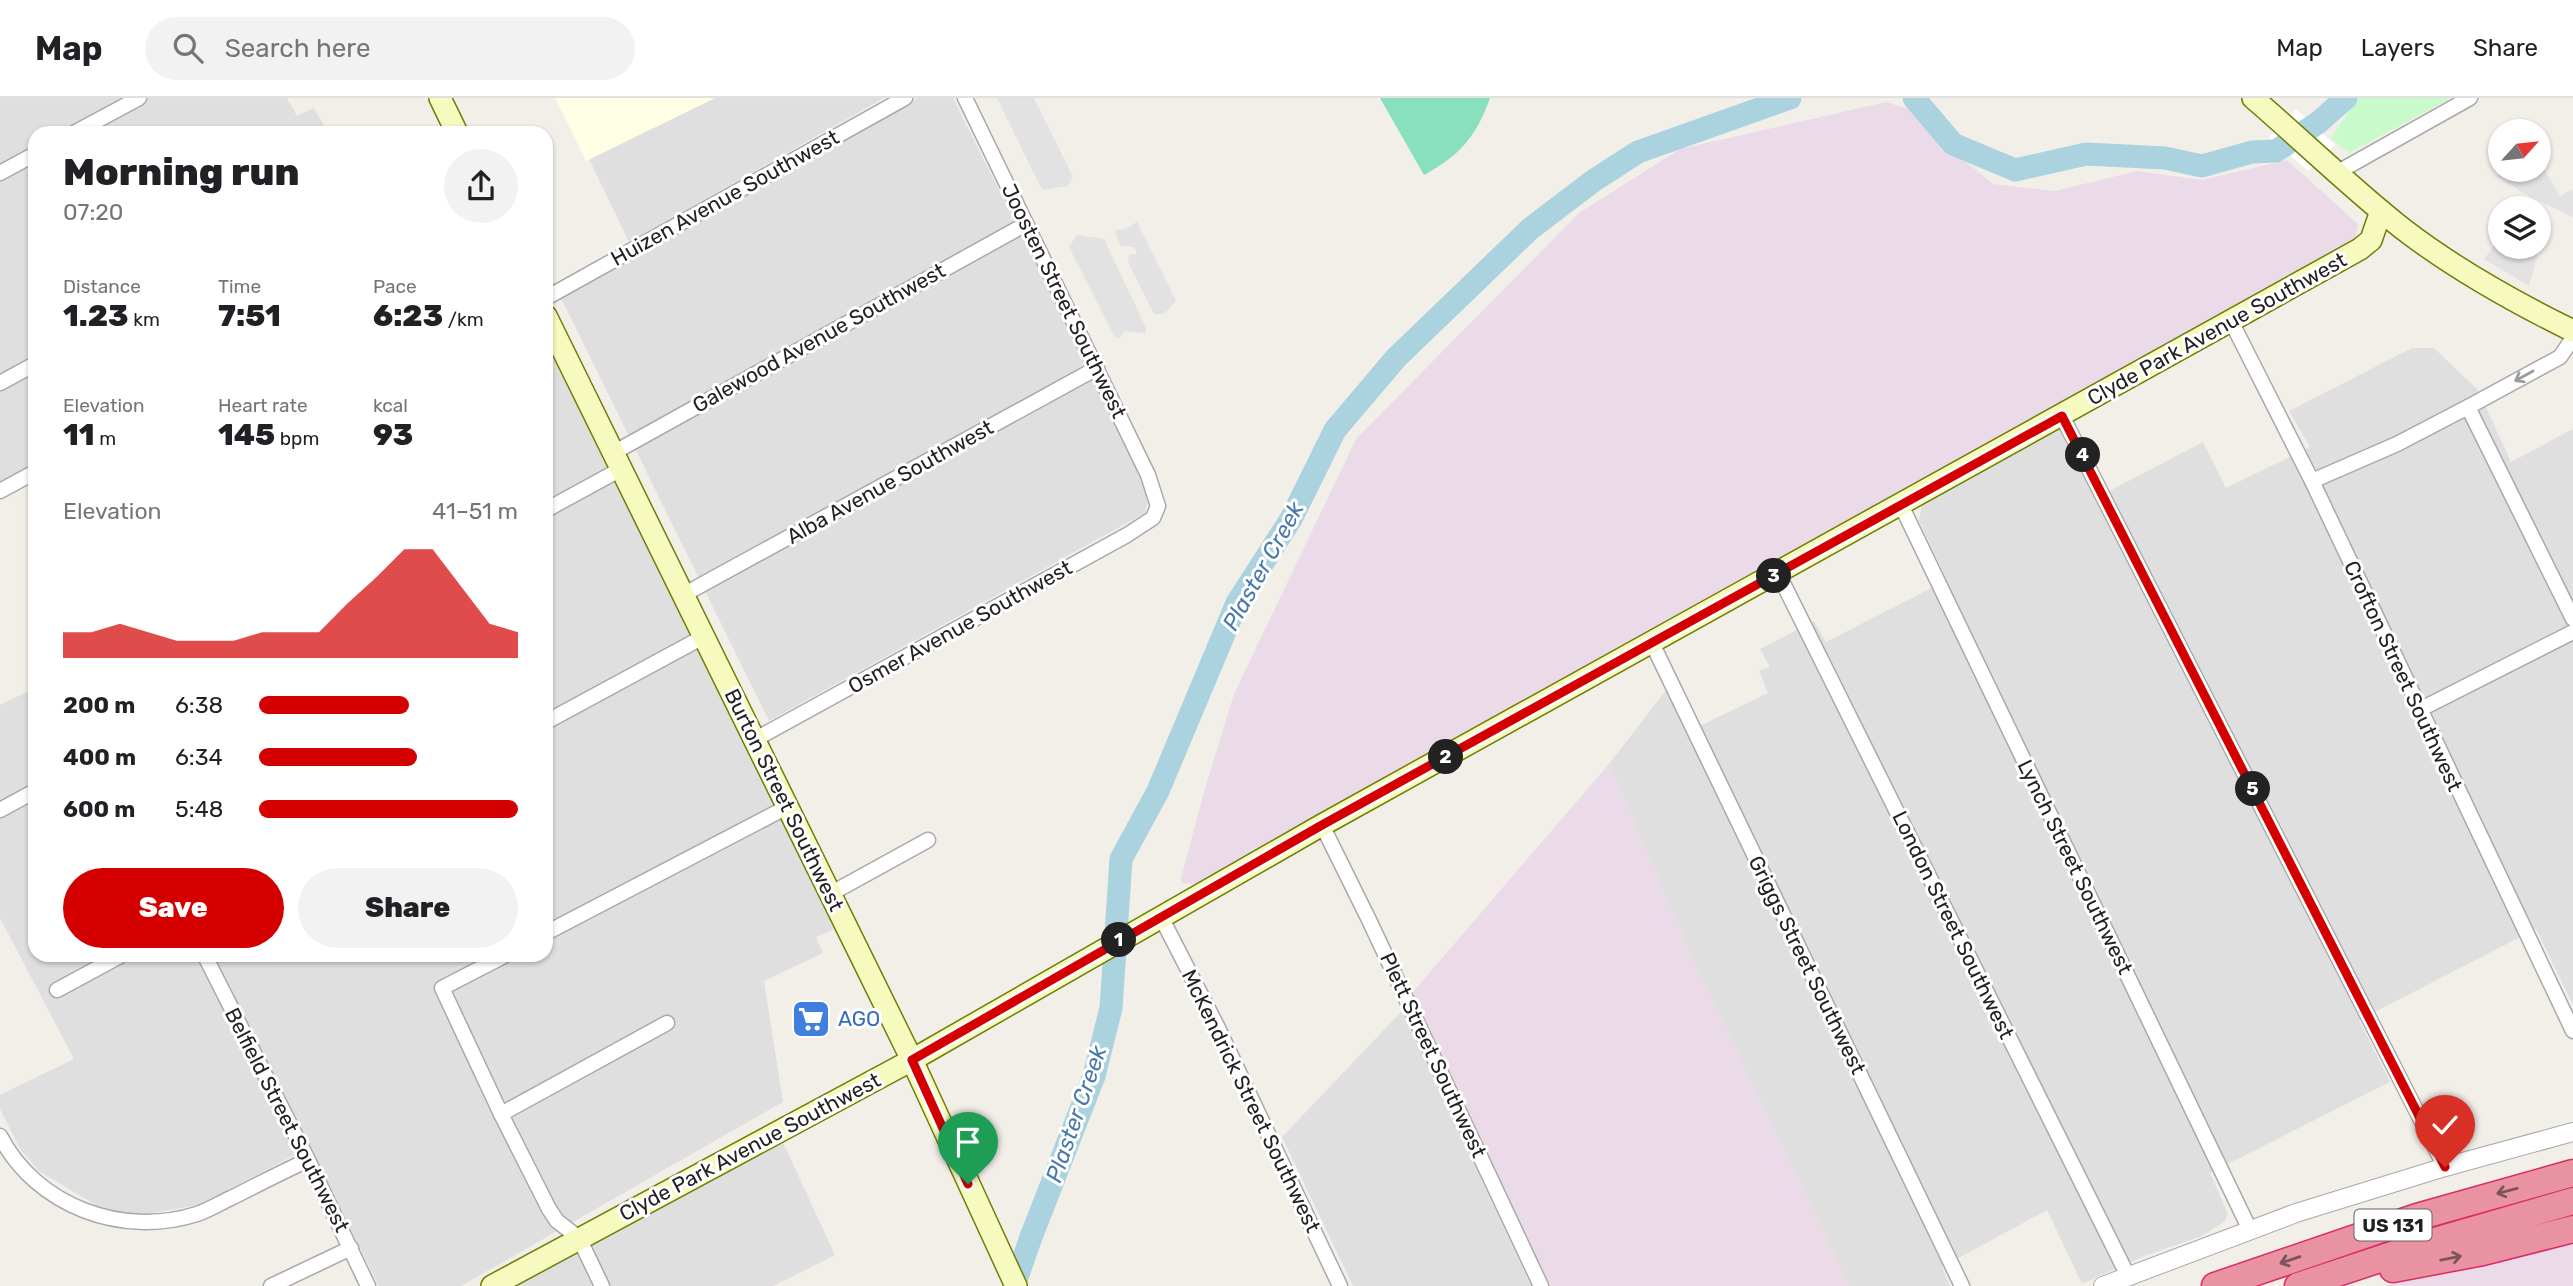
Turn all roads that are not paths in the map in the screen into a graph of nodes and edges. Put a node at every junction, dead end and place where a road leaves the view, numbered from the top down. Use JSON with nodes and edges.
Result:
{"nodes":[{"id":1,"x":138,"y":98,"type":"edge"},
{"id":2,"x":440,"y":98,"type":"edge"},
{"id":3,"x":905,"y":98,"type":"edge"},
{"id":4,"x":965,"y":98,"type":"edge"},
{"id":5,"x":2253,"y":98,"type":"edge"},
{"id":6,"x":2470,"y":98,"type":"edge"},
{"id":7,"x":87,"y":126,"type":"edge"},
{"id":8,"x":454,"y":126,"type":"edge"},
{"id":9,"x":28,"y":158,"type":"edge"},
{"id":10,"x":2338,"y":172,"type":"junction"},
{"id":11,"x":0,"y":173,"type":"edge"},
{"id":12,"x":2381,"y":211,"type":"junction"},
{"id":13,"x":1026,"y":224,"type":"junction"},
{"id":14,"x":553,"y":294,"type":"edge"},
{"id":15,"x":2231,"y":321,"type":"junction"},
{"id":16,"x":553,"y":330,"type":"edge"},
{"id":17,"x":2573,"y":331,"type":"edge"},
{"id":18,"x":2573,"y":338,"type":"edge"},
{"id":19,"x":28,"y":368,"type":"edge"},
{"id":20,"x":1097,"y":368,"type":"junction"},
{"id":21,"x":0,"y":383,"type":"edge"},
{"id":22,"x":2468,"y":407,"type":"junction"},
{"id":23,"x":2062,"y":416,"type":"junction"},
{"id":24,"x":617,"y":461,"type":"junction"},
{"id":25,"x":28,"y":476,"type":"edge"},
{"id":26,"x":2312,"y":481,"type":"junction"},
{"id":27,"x":0,"y":491,"type":"edge"},
{"id":28,"x":553,"y":505,"type":"edge"},
{"id":29,"x":1900,"y":505,"type":"junction"},
{"id":30,"x":1158,"y":506,"type":"joint"},
{"id":31,"x":1778,"y":573,"type":"junction"},
{"id":32,"x":683,"y":595,"type":"junction"},
{"id":33,"x":2573,"y":619,"type":"edge"},
{"id":34,"x":2573,"y":632,"type":"edge"},
{"id":35,"x":703,"y":637,"type":"junction"},
{"id":36,"x":1652,"y":643,"type":"junction"},
{"id":37,"x":2419,"y":710,"type":"junction"},
{"id":38,"x":553,"y":718,"type":"edge"},
{"id":39,"x":754,"y":740,"type":"junction"},
{"id":40,"x":28,"y":795,"type":"edge"},
{"id":41,"x":787,"y":807,"type":"junction"},
{"id":42,"x":0,"y":810,"type":"edge"},
{"id":43,"x":1322,"y":825,"type":"junction"},
{"id":44,"x":928,"y":840,"type":"dead end"},
{"id":45,"x":830,"y":894,"type":"junction"},
{"id":46,"x":1154,"y":921,"type":"junction"},
{"id":47,"x":553,"y":929,"type":"edge"},
{"id":48,"x":109,"y":962,"type":"edge"},
{"id":49,"x":208,"y":962,"type":"edge"},
{"id":50,"x":492,"y":962,"type":"edge"},
{"id":51,"x":57,"y":990,"type":"dead end"},
{"id":52,"x":667,"y":1023,"type":"dead end"},
{"id":53,"x":2573,"y":1031,"type":"edge"},
{"id":54,"x":912,"y":1060,"type":"junction"},
{"id":55,"x":501,"y":1114,"type":"junction"},
{"id":56,"x":2573,"y":1132,"type":"edge"},
{"id":57,"x":0,"y":1136,"type":"edge"},
{"id":58,"x":308,"y":1160,"type":"junction"},
{"id":59,"x":2445,"y":1167,"type":"junction"},
{"id":60,"x":2573,"y":1173,"type":"edge"},
{"id":61,"x":2573,"y":1201,"type":"edge"},
{"id":62,"x":2573,"y":1229,"type":"edge"},
{"id":63,"x":2250,"y":1230,"type":"junction"},
{"id":64,"x":579,"y":1238,"type":"junction"},
{"id":65,"x":351,"y":1248,"type":"junction"},
{"id":66,"x":2128,"y":1276,"type":"junction"},
{"id":67,"x":1011,"y":1277,"type":"edge"},
{"id":68,"x":271,"y":1286,"type":"edge"},
{"id":69,"x":368,"y":1286,"type":"edge"},
{"id":70,"x":492,"y":1286,"type":"edge"},
{"id":71,"x":602,"y":1286,"type":"edge"},
{"id":72,"x":1340,"y":1286,"type":"edge"},
{"id":73,"x":1541,"y":1286,"type":"edge"},
{"id":74,"x":1962,"y":1286,"type":"edge"},
{"id":75,"x":2103,"y":1286,"type":"edge"},
{"id":76,"x":2215,"y":1286,"type":"edge"},
{"id":77,"x":2298,"y":1286,"type":"edge"},
{"id":78,"x":2312,"y":1286,"type":"edge"}],
"edges":[{"from":1,"to":7,"type":"street"},
{"from":2,"to":8,"type":"main road"},
{"from":3,"to":14,"type":"street","name":"Huizen Avenue Southwest"},
{"from":4,"to":13,"type":"street","name":"Joosten Street Southwest"},
{"from":5,"to":10,"type":"main road"},
{"from":6,"to":10,"type":"street"},
{"from":9,"to":11,"type":"street"},
{"from":10,"to":12,"type":"main road"},
{"from":12,"to":15,"type":"main road","name":"Clyde Park Avenue Southwest"},
{"from":12,"to":17,"type":"main road"},
{"from":13,"to":20,"type":"street","name":"Joosten Street Southwest"},
{"from":13,"to":24,"type":"street","name":"Galewood Avenue Southwest"},
{"from":15,"to":23,"type":"main road","name":"Clyde Park Avenue Southwest"},
{"from":15,"to":26,"type":"street","name":"Crofton Street Southwest"},
{"from":16,"to":24,"type":"main road","name":"Burton Street Southwest"},
{"from":18,"to":22,"type":"street","one_way":true},
{"from":19,"to":21,"type":"street"},
{"from":20,"to":30,"type":"street","name":"Joosten Street Southwest"},
{"from":20,"to":32,"type":"street","name":"Alba Avenue Southwest"},
{"from":22,"to":26,"type":"street"},
{"from":22,"to":33,"type":"street"},
{"from":23,"to":29,"type":"main road","name":"Clyde Park Avenue Southwest"},
{"from":23,"to":59,"type":"street"},
{"from":24,"to":28,"type":"street","name":"Galewood Avenue Southwest"},
{"from":24,"to":32,"type":"main road","name":"Burton Street Southwest"},
{"from":25,"to":27,"type":"street"},
{"from":26,"to":37,"type":"street","name":"Crofton Street Southwest"},
{"from":29,"to":31,"type":"main road","name":"Clyde Park Avenue Southwest"},
{"from":29,"to":63,"type":"street","name":"Lynch Street Southwest"},
{"from":30,"to":39,"type":"street","name":"Osmer Avenue Southwest"},
{"from":31,"to":36,"type":"main road","name":"Clyde Park Avenue Southwest"},
{"from":31,"to":66,"type":"street","name":"London Street Southwest"},
{"from":32,"to":35,"type":"main road","name":"Burton Street Southwest"},
{"from":34,"to":37,"type":"street"},
{"from":35,"to":38,"type":"street"},
{"from":35,"to":39,"type":"main road","name":"Burton Street Southwest"},
{"from":36,"to":43,"type":"main road","name":"Clyde Park Avenue Southwest"},
{"from":36,"to":74,"type":"street","name":"Griggs Street Southwest"},
{"from":37,"to":53,"type":"street","name":"Crofton Street Southwest"},
{"from":39,"to":41,"type":"main road","name":"Burton Street Southwest"},
{"from":40,"to":42,"type":"street"},
{"from":41,"to":45,"type":"main road","name":"Burton Street Southwest"},
{"from":41,"to":47,"type":"street"},
{"from":43,"to":46,"type":"main road","name":"Clyde Park Avenue Southwest"},
{"from":43,"to":73,"type":"street","name":"Plett Street Southwest"},
{"from":44,"to":45,"type":"street"},
{"from":45,"to":54,"type":"main road","name":"Burton Street Southwest"},
{"from":46,"to":54,"type":"main road","name":"Clyde Park Avenue Southwest"},
{"from":46,"to":72,"type":"street","name":"McKendrick Street Southwest"},
{"from":48,"to":51,"type":"street"},
{"from":49,"to":58,"type":"street","name":"Belfield Street Southwest"},
{"from":50,"to":55,"type":"street"},
{"from":52,"to":55,"type":"street"},
{"from":54,"to":64,"type":"main road","name":"Clyde Park Avenue Southwest"},
{"from":54,"to":67,"type":"main road","name":"Burton Street Southwest"},
{"from":55,"to":64,"type":"street"},
{"from":56,"to":59,"type":"street"},
{"from":57,"to":58,"type":"street"},
{"from":58,"to":65,"type":"street","name":"Belfield Street Southwest"},
{"from":59,"to":63,"type":"street"},
{"from":60,"to":76,"type":"highway","number":"US 131","one_way":true},
{"from":61,"to":77,"type":"highway","number":"US 131"},
{"from":78,"to":62,"type":"highway","one_way":true},
{"from":63,"to":66,"type":"street"},
{"from":64,"to":70,"type":"main road","name":"Clyde Park Avenue Southwest"},
{"from":64,"to":71,"type":"street"},
{"from":65,"to":68,"type":"street"},
{"from":65,"to":69,"type":"street","name":"Belfield Street Southwest"},
{"from":66,"to":75,"type":"street"}]}
